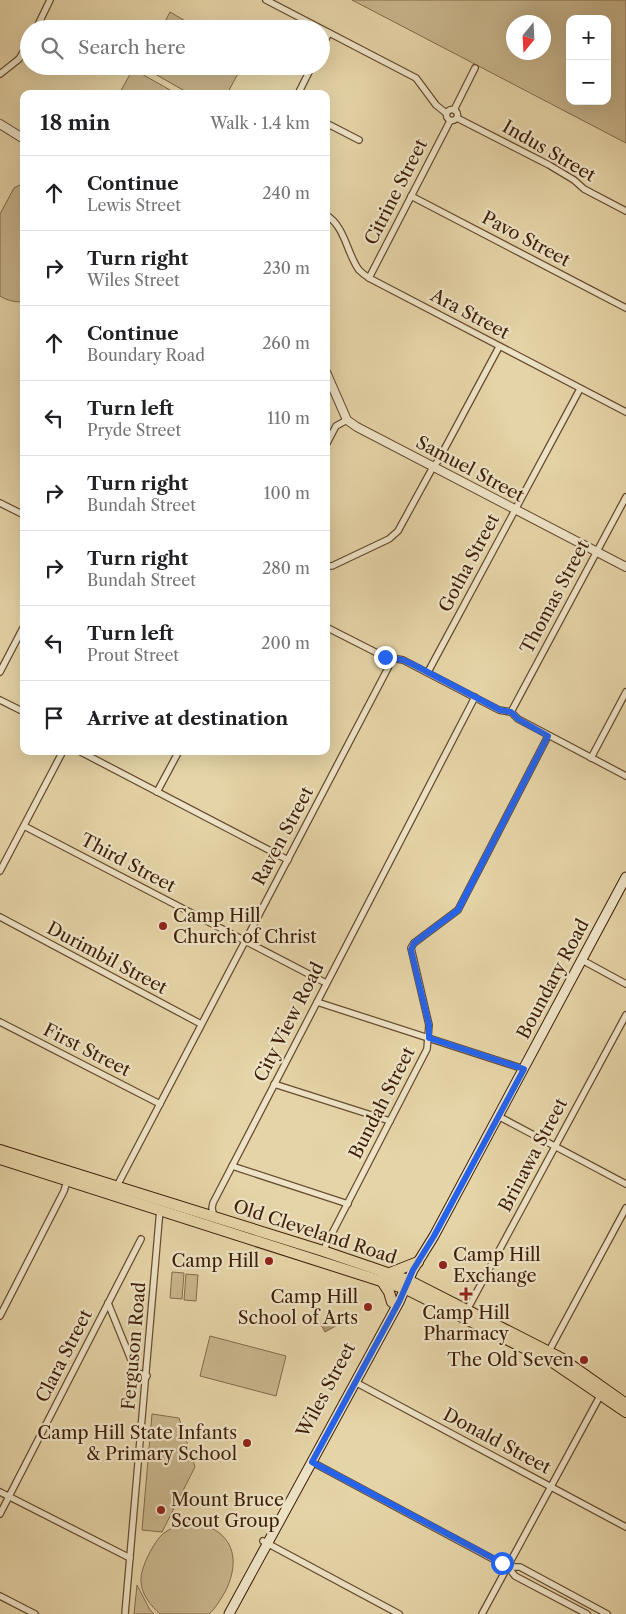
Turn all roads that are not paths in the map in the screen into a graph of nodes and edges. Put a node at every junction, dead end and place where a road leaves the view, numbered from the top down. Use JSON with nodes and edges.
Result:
{"nodes":[{"id":1,"x":50,"y":0,"type":"edge"},
{"id":2,"x":266,"y":0,"type":"edge"},
{"id":3,"x":40,"y":20,"type":"edge"},
{"id":4,"x":304,"y":20,"type":"edge"},
{"id":5,"x":330,"y":34,"type":"edge"},
{"id":6,"x":20,"y":55,"type":"edge"},
{"id":7,"x":474,"y":68,"type":"dead end"},
{"id":8,"x":0,"y":74,"type":"edge"},
{"id":9,"x":308,"y":75,"type":"edge"},
{"id":10,"x":300,"y":90,"type":"edge"},
{"id":11,"x":454,"y":110,"type":"junction"},
{"id":12,"x":446,"y":113,"type":"junction"},
{"id":13,"x":457,"y":118,"type":"junction"},
{"id":14,"x":450,"y":121,"type":"junction"},
{"id":15,"x":0,"y":124,"type":"edge"},
{"id":16,"x":330,"y":125,"type":"edge"},
{"id":17,"x":0,"y":129,"type":"edge"},
{"id":18,"x":10,"y":132,"type":"junction"},
{"id":19,"x":20,"y":137,"type":"edge"},
{"id":20,"x":359,"y":140,"type":"dead end"},
{"id":21,"x":411,"y":196,"type":"junction"},
{"id":22,"x":626,"y":211,"type":"edge"},
{"id":23,"x":330,"y":217,"type":"edge"},
{"id":24,"x":369,"y":278,"type":"junction"},
{"id":25,"x":626,"y":308,"type":"edge"},
{"id":26,"x":499,"y":347,"type":"junction"},
{"id":27,"x":330,"y":381,"type":"edge"},
{"id":28,"x":580,"y":389,"type":"junction"},
{"id":29,"x":626,"y":412,"type":"edge"},
{"id":30,"x":347,"y":420,"type":"junction"},
{"id":31,"x":330,"y":437,"type":"edge"},
{"id":32,"x":433,"y":467,"type":"junction"},
{"id":33,"x":626,"y":497,"type":"edge"},
{"id":34,"x":0,"y":503,"type":"edge"},
{"id":35,"x":515,"y":510,"type":"junction"},
{"id":36,"x":20,"y":513,"type":"edge"},
{"id":37,"x":597,"y":552,"type":"junction"},
{"id":38,"x":330,"y":566,"type":"edge"},
{"id":39,"x":626,"y":567,"type":"edge"},
{"id":40,"x":330,"y":629,"type":"edge"},
{"id":41,"x":20,"y":634,"type":"edge"},
{"id":42,"x":391,"y":658,"type":"junction"},
{"id":43,"x":0,"y":672,"type":"edge"},
{"id":44,"x":428,"y":672,"type":"junction"},
{"id":45,"x":626,"y":692,"type":"edge"},
{"id":46,"x":475,"y":697,"type":"junction"},
{"id":47,"x":0,"y":700,"type":"edge"},
{"id":48,"x":20,"y":710,"type":"edge"},
{"id":49,"x":511,"y":712,"type":"junction"},
{"id":50,"x":548,"y":736,"type":"junction"},
{"id":51,"x":61,"y":755,"type":"edge"},
{"id":52,"x":87,"y":755,"type":"edge"},
{"id":53,"x":176,"y":755,"type":"edge"},
{"id":54,"x":591,"y":758,"type":"junction"},
{"id":55,"x":626,"y":776,"type":"edge"},
{"id":56,"x":158,"y":792,"type":"junction"},
{"id":57,"x":24,"y":826,"type":"junction"},
{"id":58,"x":288,"y":860,"type":"junction"},
{"id":59,"x":0,"y":871,"type":"edge"},
{"id":60,"x":626,"y":877,"type":"edge"},
{"id":61,"x":0,"y":917,"type":"edge"},
{"id":62,"x":244,"y":941,"type":"junction"},
{"id":63,"x":582,"y":960,"type":"junction"},
{"id":64,"x":326,"y":983,"type":"junction"},
{"id":65,"x":626,"y":984,"type":"edge"},
{"id":66,"x":317,"y":1002,"type":"junction"},
{"id":67,"x":626,"y":1015,"type":"edge"},
{"id":68,"x":0,"y":1022,"type":"edge"},
{"id":69,"x":201,"y":1024,"type":"junction"},
{"id":70,"x":429,"y":1038,"type":"junction"},
{"id":71,"x":524,"y":1069,"type":"junction"},
{"id":72,"x":274,"y":1084,"type":"junction"},
{"id":73,"x":160,"y":1104,"type":"junction"},
{"id":74,"x":498,"y":1116,"type":"junction"},
{"id":75,"x":390,"y":1121,"type":"junction"},
{"id":76,"x":555,"y":1146,"type":"junction"},
{"id":77,"x":0,"y":1150,"type":"edge"},
{"id":78,"x":0,"y":1159,"type":"edge"},
{"id":79,"x":232,"y":1166,"type":"junction"},
{"id":80,"x":68,"y":1181,"type":"junction"},
{"id":81,"x":626,"y":1184,"type":"edge"},
{"id":82,"x":117,"y":1186,"type":"junction"},
{"id":83,"x":348,"y":1204,"type":"junction"},
{"id":84,"x":160,"y":1205,"type":"junction"},
{"id":85,"x":626,"y":1208,"type":"edge"},
{"id":86,"x":213,"y":1216,"type":"junction"},
{"id":87,"x":219,"y":1229,"type":"junction"},
{"id":88,"x":141,"y":1239,"type":"dead end"},
{"id":89,"x":323,"y":1251,"type":"junction"},
{"id":90,"x":418,"y":1262,"type":"junction"},
{"id":91,"x":390,"y":1273,"type":"junction"},
{"id":92,"x":381,"y":1280,"type":"junction"},
{"id":93,"x":405,"y":1285,"type":"junction"},
{"id":94,"x":108,"y":1302,"type":"junction"},
{"id":95,"x":392,"y":1302,"type":"junction"},
{"id":96,"x":467,"y":1310,"type":"junction"},
{"id":97,"x":0,"y":1316,"type":"edge"},
{"id":98,"x":549,"y":1351,"type":"junction"},
{"id":99,"x":147,"y":1376,"type":"junction"},
{"id":100,"x":354,"y":1382,"type":"junction"},
{"id":101,"x":600,"y":1396,"type":"junction"},
{"id":102,"x":626,"y":1403,"type":"edge"},
{"id":103,"x":626,"y":1412,"type":"edge"},
{"id":104,"x":312,"y":1462,"type":"junction"},
{"id":105,"x":551,"y":1487,"type":"junction"},
{"id":106,"x":0,"y":1492,"type":"edge"},
{"id":107,"x":9,"y":1497,"type":"junction"},
{"id":108,"x":0,"y":1514,"type":"edge"},
{"id":109,"x":626,"y":1527,"type":"edge"},
{"id":110,"x":265,"y":1542,"type":"junction"},
{"id":111,"x":130,"y":1558,"type":"junction"},
{"id":112,"x":508,"y":1567,"type":"junction"},
{"id":113,"x":0,"y":1596,"type":"edge"},
{"id":114,"x":35,"y":1614,"type":"edge"},
{"id":115,"x":125,"y":1614,"type":"edge"},
{"id":116,"x":224,"y":1614,"type":"edge"},
{"id":117,"x":230,"y":1614,"type":"edge"},
{"id":118,"x":399,"y":1614,"type":"edge"},
{"id":119,"x":482,"y":1614,"type":"edge"},
{"id":120,"x":587,"y":1614,"type":"edge"},
{"id":121,"x":608,"y":1614,"type":"edge"}],
"edges":[{"from":1,"to":3,"type":"street"},
{"from":2,"to":4,"type":"street"},
{"from":5,"to":12,"type":"street"},
{"from":6,"to":8,"type":"street"},
{"from":7,"to":11,"type":"street"},
{"from":9,"to":10,"type":"street"},
{"from":11,"to":12,"type":"street"},
{"from":11,"to":13,"type":"street"},
{"from":12,"to":14,"type":"street"},
{"from":13,"to":14,"type":"street"},
{"from":13,"to":22,"type":"street","name":"Indus Street"},
{"from":14,"to":21,"type":"street","name":"Citrine Street"},
{"from":15,"to":18,"type":"street"},
{"from":16,"to":20,"type":"street"},
{"from":17,"to":18,"type":"street"},
{"from":18,"to":19,"type":"street"},
{"from":21,"to":24,"type":"street","name":"Citrine Street"},
{"from":21,"to":25,"type":"street","name":"Pavo Street"},
{"from":23,"to":24,"type":"street","name":"Ara Street"},
{"from":24,"to":26,"type":"street","name":"Ara Street"},
{"from":26,"to":28,"type":"street","name":"Ara Street"},
{"from":26,"to":32,"type":"street"},
{"from":27,"to":30,"type":"street"},
{"from":28,"to":29,"type":"street","name":"Ara Street"},
{"from":28,"to":35,"type":"street","name":"Gotha Street"},
{"from":30,"to":31,"type":"street"},
{"from":30,"to":32,"type":"street","name":"Samuel Street"},
{"from":32,"to":35,"type":"street","name":"Samuel Street"},
{"from":32,"to":38,"type":"street"},
{"from":33,"to":37,"type":"street","name":"Thomas Street"},
{"from":34,"to":36,"type":"street"},
{"from":35,"to":37,"type":"street","name":"Samuel Street"},
{"from":35,"to":44,"type":"street","name":"Gotha Street"},
{"from":37,"to":39,"type":"street","name":"Samuel Street"},
{"from":37,"to":49,"type":"street","name":"Thomas Street"},
{"from":40,"to":42,"type":"street"},
{"from":41,"to":43,"type":"street"},
{"from":42,"to":44,"type":"street"},
{"from":42,"to":58,"type":"street","name":"Raven Street"},
{"from":44,"to":46,"type":"street"},
{"from":45,"to":54,"type":"street"},
{"from":46,"to":49,"type":"street"},
{"from":46,"to":64,"type":"street","name":"City View Road"},
{"from":47,"to":48,"type":"street"},
{"from":49,"to":50,"type":"street"},
{"from":50,"to":54,"type":"street"},
{"from":50,"to":70,"type":"street","name":"Bundah Street"},
{"from":51,"to":57,"type":"street"},
{"from":52,"to":56,"type":"street"},
{"from":53,"to":56,"type":"street"},
{"from":54,"to":55,"type":"street"},
{"from":56,"to":58,"type":"street"},
{"from":57,"to":59,"type":"street"},
{"from":57,"to":62,"type":"street","name":"Third Street"},
{"from":58,"to":62,"type":"street","name":"Raven Street"},
{"from":60,"to":63,"type":"main road","name":"Boundary Road"},
{"from":61,"to":69,"type":"street","name":"Durimbil Street"},
{"from":62,"to":64,"type":"street","name":"Third Street"},
{"from":62,"to":69,"type":"street","name":"Raven Street"},
{"from":63,"to":65,"type":"street"},
{"from":63,"to":71,"type":"main road","name":"Boundary Road"},
{"from":64,"to":66,"type":"street","name":"City View Road"},
{"from":66,"to":70,"type":"street"},
{"from":66,"to":72,"type":"street","name":"City View Road"},
{"from":67,"to":76,"type":"street","name":"Brinawa Street"},
{"from":68,"to":73,"type":"street","name":"First Street"},
{"from":69,"to":73,"type":"street","name":"Raven Street"},
{"from":70,"to":71,"type":"street"},
{"from":70,"to":75,"type":"street","name":"Bundah Street"},
{"from":71,"to":74,"type":"main road","name":"Boundary Road"},
{"from":72,"to":75,"type":"street"},
{"from":72,"to":79,"type":"street","name":"City View Road"},
{"from":73,"to":82,"type":"street","name":"Raven Street"},
{"from":74,"to":76,"type":"street"},
{"from":74,"to":90,"type":"main road","name":"Boundary Road"},
{"from":75,"to":83,"type":"street","name":"Bundah Street"},
{"from":76,"to":81,"type":"street"},
{"from":76,"to":96,"type":"street","name":"Brinawa Street"},
{"from":77,"to":82,"type":"highway","name":"Old Cleveland Road"},
{"from":78,"to":80,"type":"highway","name":"Old Cleveland Road"},
{"from":79,"to":83,"type":"street"},
{"from":79,"to":86,"type":"street","name":"City View Road"},
{"from":80,"to":84,"type":"highway","name":"Old Cleveland Road"},
{"from":80,"to":97,"type":"street"},
{"from":82,"to":84,"type":"highway","name":"Old Cleveland Road"},
{"from":83,"to":89,"type":"street","name":"Bundah Street"},
{"from":84,"to":86,"type":"highway","name":"Old Cleveland Road"},
{"from":84,"to":87,"type":"highway","name":"Old Cleveland Road"},
{"from":84,"to":99,"type":"street","name":"Ferguson Road"},
{"from":85,"to":98,"type":"street"},
{"from":86,"to":87,"type":"street"},
{"from":86,"to":89,"type":"highway","name":"Old Cleveland Road"},
{"from":87,"to":92,"type":"highway","name":"Old Cleveland Road"},
{"from":88,"to":94,"type":"street","name":"Clara Street"},
{"from":89,"to":91,"type":"highway","name":"Old Cleveland Road"},
{"from":90,"to":91,"type":"highway"},
{"from":90,"to":93,"type":"main road","name":"Boundary Road"},
{"from":91,"to":93,"type":"highway","name":"Old Cleveland Road"},
{"from":92,"to":93,"type":"highway","name":"Old Cleveland Road"},
{"from":92,"to":95,"type":"highway"},
{"from":93,"to":95,"type":"main road","name":"Wiles Street"},
{"from":93,"to":96,"type":"highway","name":"Old Cleveland Road"},
{"from":93,"to":100,"type":"main road","name":"Wiles Street"},
{"from":93,"to":101,"type":"highway","name":"Old Cleveland Road"},
{"from":94,"to":99,"type":"street"},
{"from":94,"to":107,"type":"street","name":"Clara Street"},
{"from":95,"to":110,"type":"main road","name":"Wiles Street"},
{"from":96,"to":98,"type":"highway","name":"Old Cleveland Road"},
{"from":98,"to":102,"type":"highway","name":"Old Cleveland Road"},
{"from":99,"to":111,"type":"street","name":"Ferguson Road"},
{"from":100,"to":104,"type":"main road","name":"Wiles Street"},
{"from":100,"to":105,"type":"street","name":"Donald Street"},
{"from":101,"to":103,"type":"highway","name":"Old Cleveland Road"},
{"from":101,"to":105,"type":"street"},
{"from":104,"to":110,"type":"main road","name":"Wiles Street"},
{"from":104,"to":112,"type":"street"},
{"from":105,"to":109,"type":"street","name":"Donald Street"},
{"from":105,"to":112,"type":"street"},
{"from":106,"to":107,"type":"street"},
{"from":107,"to":108,"type":"street","name":"Clara Street"},
{"from":107,"to":111,"type":"street"},
{"from":110,"to":116,"type":"main road","name":"Wiles Street"},
{"from":110,"to":117,"type":"main road","name":"Wiles Street"},
{"from":110,"to":118,"type":"street"},
{"from":111,"to":115,"type":"street","name":"Ferguson Road"},
{"from":112,"to":119,"type":"street"},
{"from":112,"to":120,"type":"street"},
{"from":112,"to":121,"type":"street"},
{"from":113,"to":114,"type":"street"}]}
